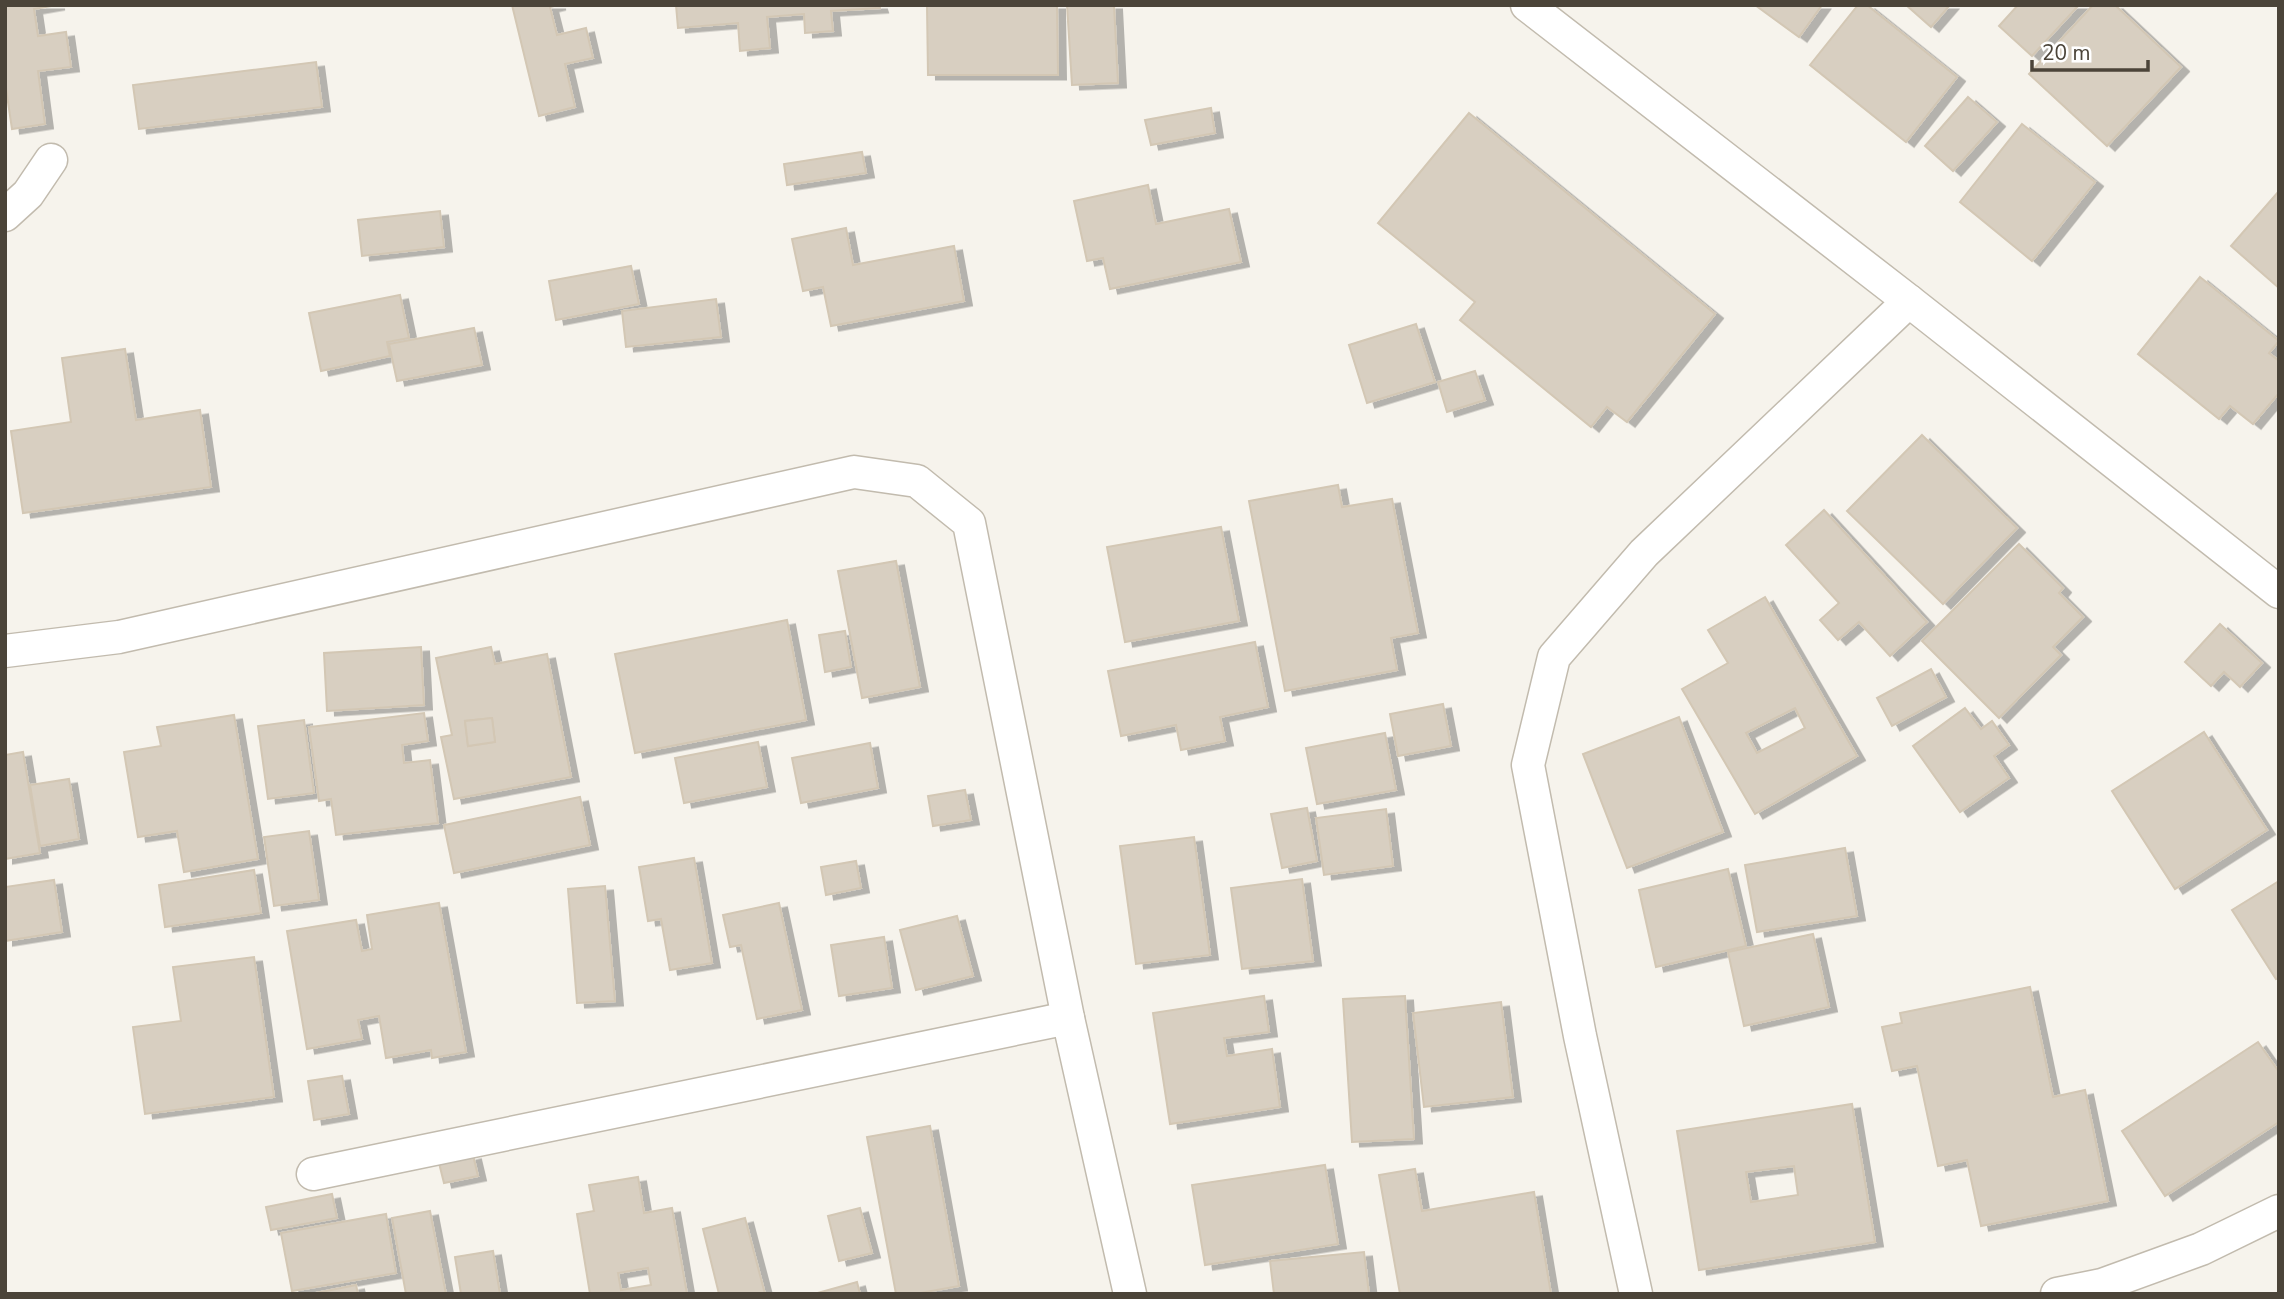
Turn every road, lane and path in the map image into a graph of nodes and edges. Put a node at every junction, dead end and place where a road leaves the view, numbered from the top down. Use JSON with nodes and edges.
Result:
{"nodes":[{"id":1,"x":1535,"y":8,"type":"edge"},
{"id":2,"x":51,"y":160,"type":"dead end"},
{"id":3,"x":5,"y":215,"type":"edge"},
{"id":4,"x":1909,"y":301,"type":"junction"},
{"id":5,"x":2279,"y":592,"type":"edge"},
{"id":6,"x":5,"y":650,"type":"edge"},
{"id":7,"x":1068,"y":1018,"type":"junction"},
{"id":8,"x":313,"y":1174,"type":"dead end"},
{"id":9,"x":2279,"y":1211,"type":"edge"},
{"id":10,"x":2103,"y":1289,"type":"edge"},
{"id":11,"x":1130,"y":1294,"type":"edge"},
{"id":12,"x":1636,"y":1294,"type":"edge"},
{"id":13,"x":2057,"y":1294,"type":"edge"}],
"edges":[{"from":1,"to":4,"type":"street"},
{"from":2,"to":3,"type":"street"},
{"from":4,"to":5,"type":"street"},
{"from":4,"to":12,"type":"street"},
{"from":6,"to":7,"type":"street"},
{"from":7,"to":8,"type":"street"},
{"from":7,"to":11,"type":"street"},
{"from":9,"to":10,"type":"street"},
{"from":10,"to":13,"type":"street"}]}
